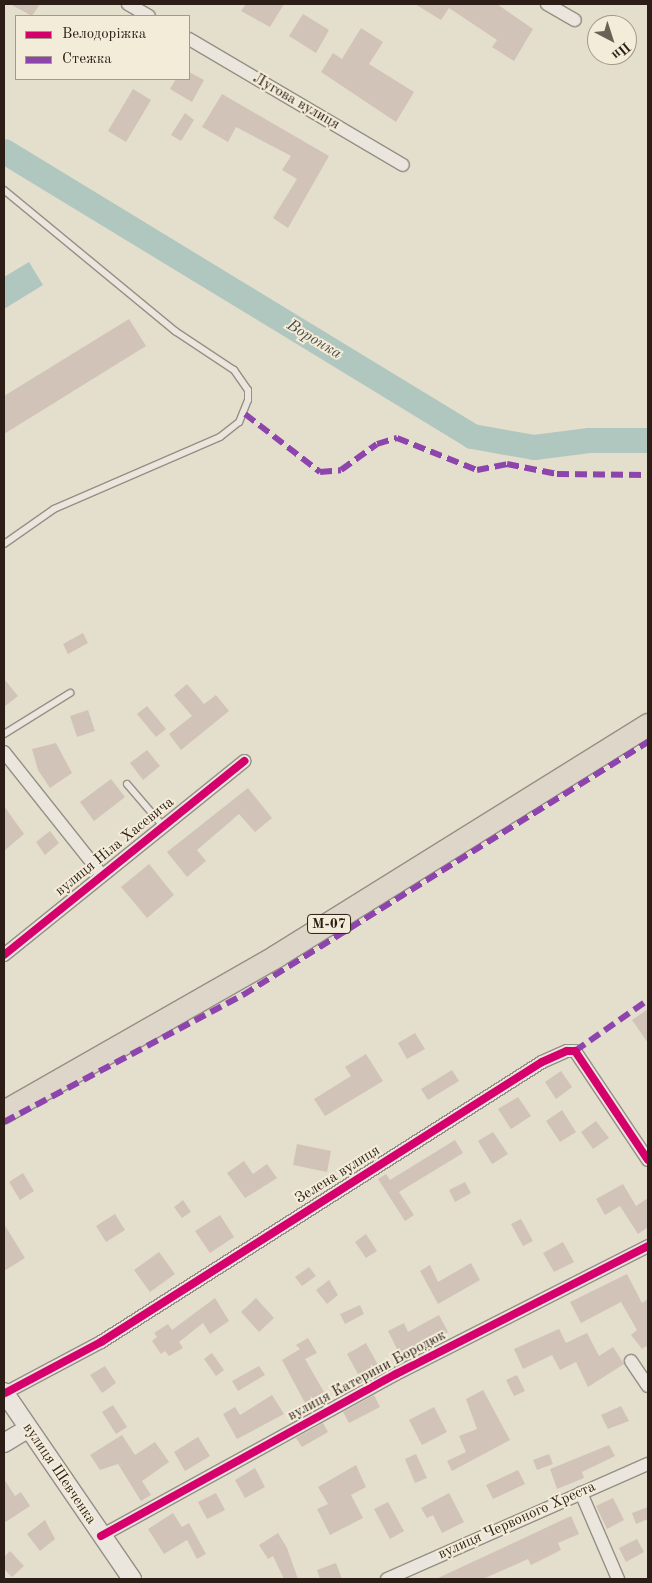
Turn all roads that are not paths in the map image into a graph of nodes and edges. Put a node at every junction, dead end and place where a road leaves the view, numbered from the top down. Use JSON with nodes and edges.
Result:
{"nodes":[{"id":1,"x":128,"y":4,"type":"edge"},
{"id":2,"x":547,"y":4,"type":"edge"},
{"id":3,"x":147,"y":15,"type":"edge"},
{"id":4,"x":574,"y":20,"type":"dead end"},
{"id":5,"x":190,"y":40,"type":"edge"},
{"id":6,"x":403,"y":165,"type":"dead end"},
{"id":7,"x":4,"y":190,"type":"edge"},
{"id":8,"x":4,"y":544,"type":"edge"},
{"id":9,"x":70,"y":693,"type":"dead end"},
{"id":10,"x":648,"y":724,"type":"edge"},
{"id":11,"x":4,"y":734,"type":"edge"},
{"id":12,"x":4,"y":752,"type":"edge"},
{"id":13,"x":244,"y":761,"type":"dead end"},
{"id":14,"x":127,"y":784,"type":"dead end"},
{"id":15,"x":163,"y":826,"type":"junction"},
{"id":16,"x":102,"y":875,"type":"junction"},
{"id":17,"x":4,"y":955,"type":"edge"},
{"id":18,"x":4,"y":1112,"type":"edge"},
{"id":19,"x":648,"y":1160,"type":"edge"},
{"id":20,"x":648,"y":1246,"type":"edge"},
{"id":21,"x":631,"y":1361,"type":"dead end"},
{"id":22,"x":648,"y":1386,"type":"edge"},
{"id":23,"x":4,"y":1393,"type":"edge"},
{"id":24,"x":27,"y":1428,"type":"junction"},
{"id":25,"x":4,"y":1443,"type":"edge"},
{"id":26,"x":648,"y":1464,"type":"edge"},
{"id":27,"x":581,"y":1493,"type":"junction"},
{"id":28,"x":102,"y":1536,"type":"junction"},
{"id":29,"x":132,"y":1579,"type":"edge"},
{"id":30,"x":387,"y":1579,"type":"edge"},
{"id":31,"x":618,"y":1579,"type":"edge"}],
"edges":[{"from":1,"to":3,"type":"street"},
{"from":2,"to":4,"type":"street"},
{"from":5,"to":6,"type":"street","name":"Лугова вулиця"},
{"from":7,"to":8,"type":"lane"},
{"from":9,"to":11,"type":"lane"},
{"from":10,"to":18,"type":"highway","number":"М-07"},
{"from":12,"to":16,"type":"street","name":"вулиця Ніла Хасевича"},
{"from":13,"to":15,"type":"street","name":"вулиця Ніла Хасевича"},
{"from":14,"to":15,"type":"lane"},
{"from":15,"to":16,"type":"street","name":"вулиця Ніла Хасевича"},
{"from":16,"to":17,"type":"street","name":"вулиця Ніла Хасевича"},
{"from":19,"to":23,"type":"street","name":"Зелена вулиця"},
{"from":20,"to":28,"type":"street","name":"вулиця Катерини Бородюк"},
{"from":21,"to":22,"type":"street"},
{"from":23,"to":24,"type":"street","name":"вулиця Шевченка"},
{"from":24,"to":25,"type":"street"},
{"from":24,"to":28,"type":"street","name":"вулиця Шевченка"},
{"from":26,"to":27,"type":"street","name":"вулиця Червоного Хреста"},
{"from":27,"to":30,"type":"street","name":"вулиця Червоного Хреста"},
{"from":27,"to":31,"type":"street"},
{"from":28,"to":29,"type":"street","name":"вулиця Шевченка"}]}
